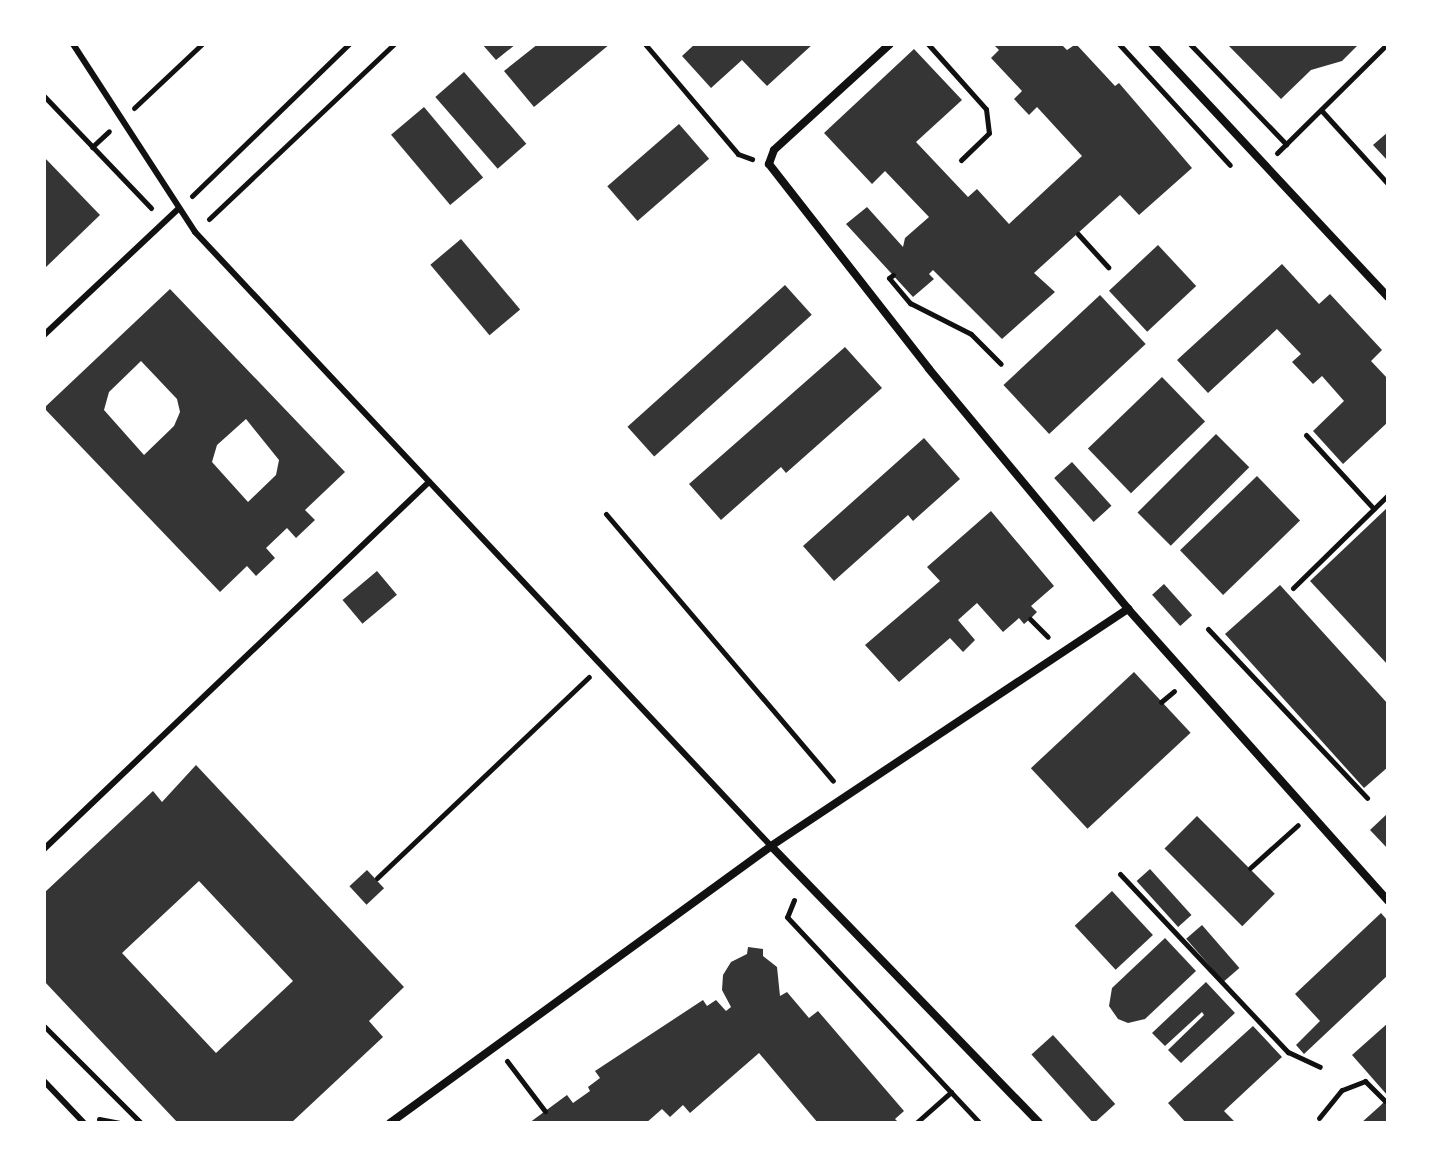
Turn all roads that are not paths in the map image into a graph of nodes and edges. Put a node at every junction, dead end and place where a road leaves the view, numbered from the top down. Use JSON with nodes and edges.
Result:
{"nodes":[{"id":1,"x":73,"y":44,"type":"edge"},
{"id":2,"x":890,"y":44,"type":"edge"},
{"id":3,"x":1152,"y":44,"type":"edge"},
{"id":4,"x":178,"y":209,"type":"junction"},
{"id":5,"x":1388,"y":297,"type":"edge"},
{"id":6,"x":44,"y":335,"type":"edge"},
{"id":7,"x":429,"y":482,"type":"junction"},
{"id":8,"x":1128,"y":609,"type":"junction"},
{"id":9,"x":771,"y":846,"type":"junction"},
{"id":10,"x":44,"y":849,"type":"edge"},
{"id":11,"x":1388,"y":901,"type":"edge"},
{"id":12,"x":44,"y":1081,"type":"edge"},
{"id":13,"x":84,"y":1123,"type":"edge"},
{"id":14,"x":390,"y":1123,"type":"edge"},
{"id":15,"x":1039,"y":1123,"type":"edge"}],
"edges":[{"from":1,"to":4,"type":"lane"},
{"from":2,"to":8,"type":"street"},
{"from":3,"to":5,"type":"street"},
{"from":4,"to":6,"type":"lane"},
{"from":4,"to":7,"type":"lane"},
{"from":7,"to":9,"type":"lane"},
{"from":7,"to":10,"type":"lane"},
{"from":8,"to":9,"type":"street"},
{"from":8,"to":11,"type":"street"},
{"from":9,"to":14,"type":"street"},
{"from":9,"to":15,"type":"street"},
{"from":12,"to":13,"type":"lane"}]}
